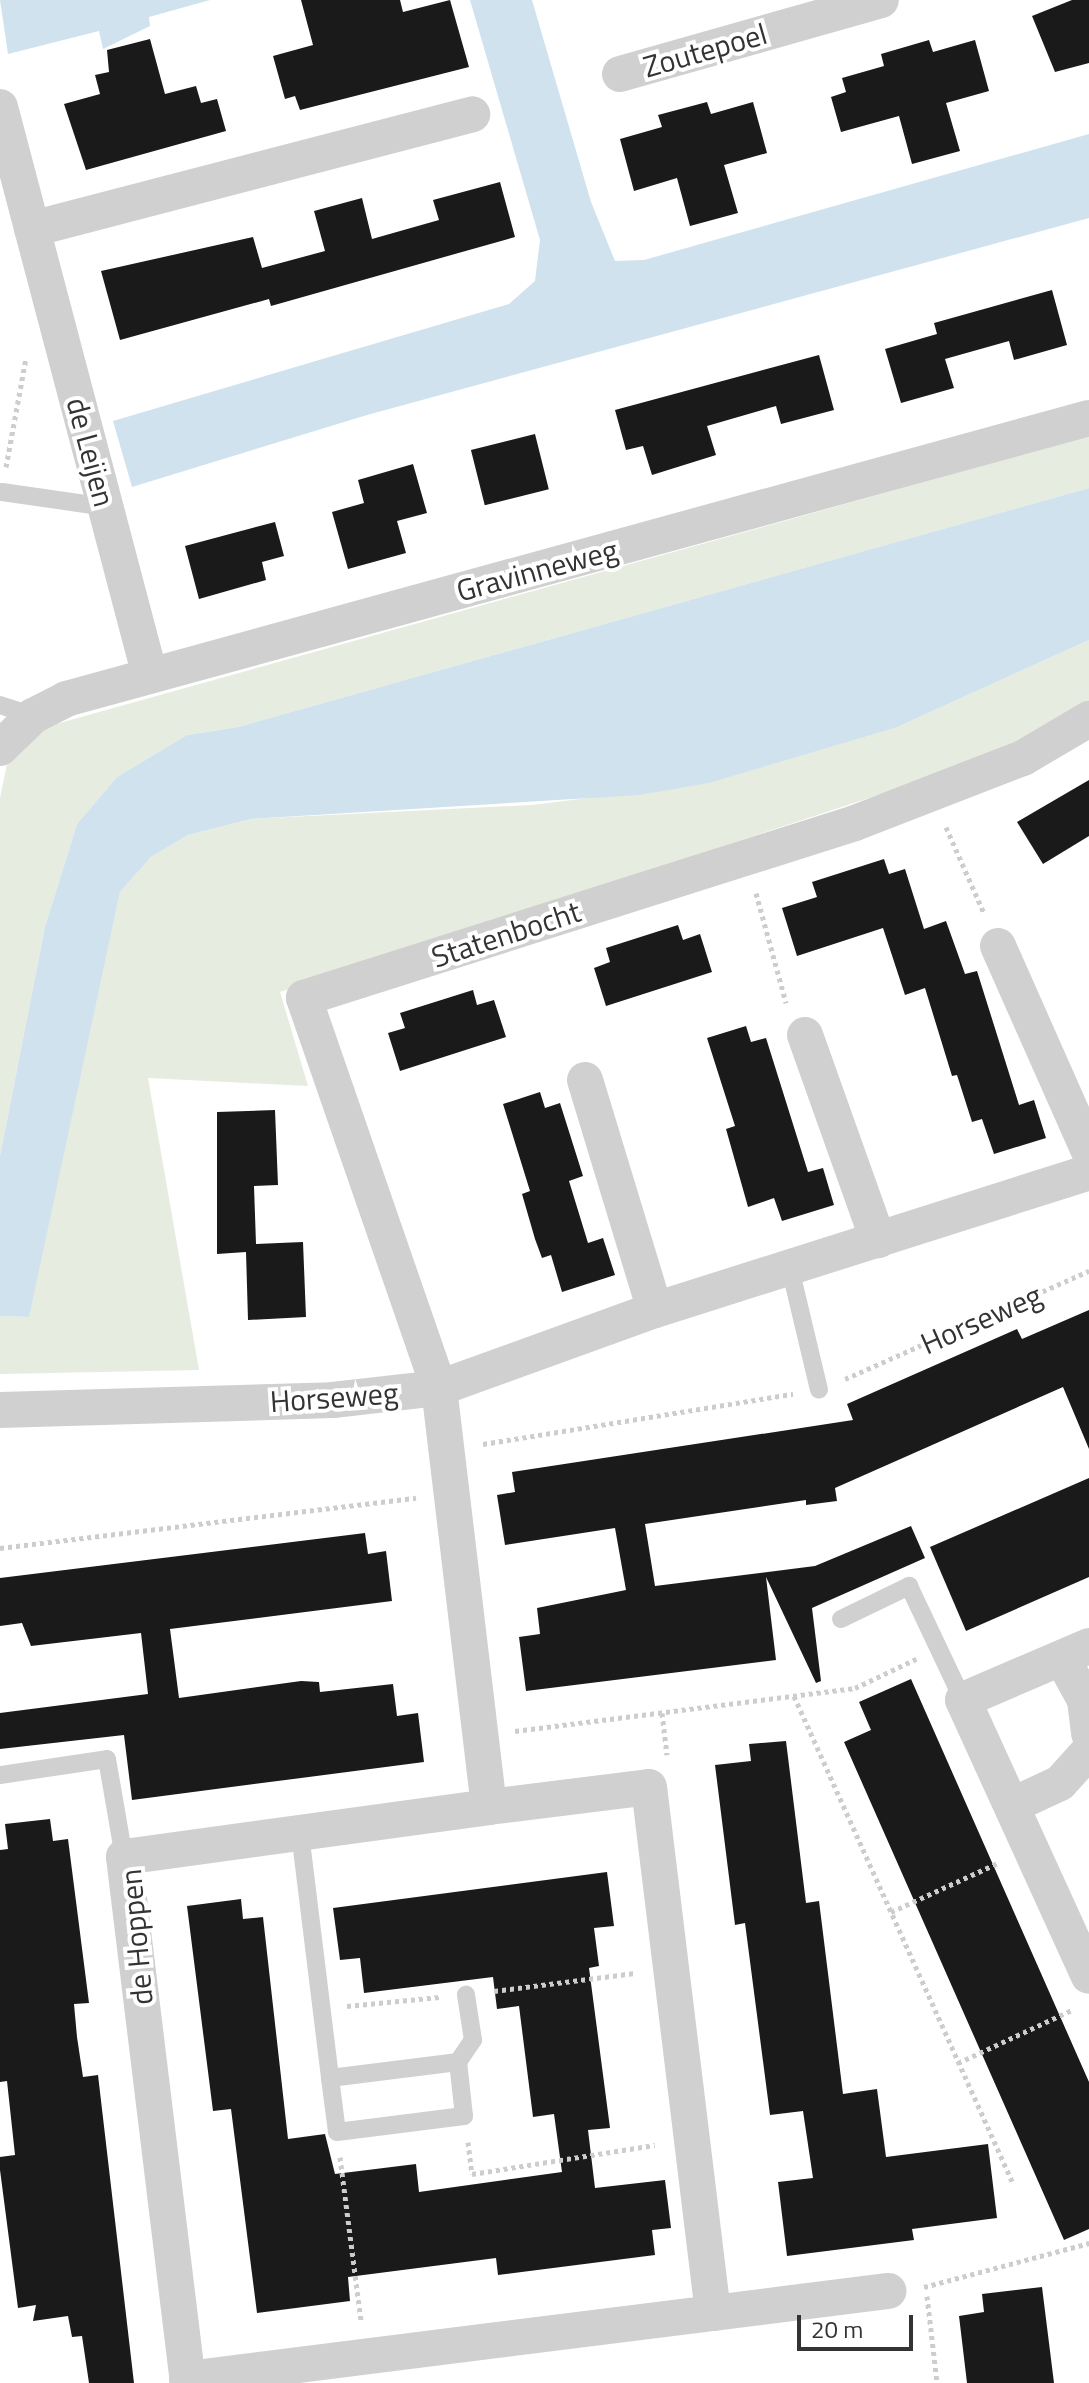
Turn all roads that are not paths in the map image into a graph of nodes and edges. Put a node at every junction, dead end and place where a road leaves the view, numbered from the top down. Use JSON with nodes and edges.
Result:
{"nodes":[{"id":1,"x":881,"y":0,"type":"edge"},
{"id":2,"x":620,"y":74,"type":"dead end"},
{"id":3,"x":0,"y":107,"type":"edge"},
{"id":4,"x":472,"y":114,"type":"dead end"},
{"id":5,"x":32,"y":229,"type":"junction"},
{"id":6,"x":1089,"y":418,"type":"edge"},
{"id":7,"x":2,"y":492,"type":"edge"},
{"id":8,"x":106,"y":507,"type":"junction"},
{"id":9,"x":150,"y":676,"type":"junction"},
{"id":10,"x":16,"y":710,"type":"edge"},
{"id":11,"x":1089,"y":719,"type":"edge"},
{"id":12,"x":0,"y":748,"type":"edge"},
{"id":13,"x":998,"y":946,"type":"road end"},
{"id":14,"x":805,"y":1035,"type":"road end"},
{"id":15,"x":585,"y":1080,"type":"dead end"},
{"id":16,"x":1089,"y":1151,"type":"edge"},
{"id":17,"x":1089,"y":1172,"type":"edge"},
{"id":18,"x":878,"y":1240,"type":"junction"},
{"id":19,"x":790,"y":1268,"type":"junction"},
{"id":20,"x":655,"y":1310,"type":"junction"},
{"id":21,"x":439,"y":1388,"type":"junction"},
{"id":22,"x":819,"y":1390,"type":"road end"},
{"id":23,"x":0,"y":1410,"type":"edge"},
{"id":24,"x":841,"y":1619,"type":"dead end"},
{"id":25,"x":1076,"y":1652,"type":"edge"},
{"id":26,"x":963,"y":1700,"type":"junction"},
{"id":27,"x":1089,"y":1734,"type":"edge"},
{"id":28,"x":1089,"y":1751,"type":"edge"},
{"id":29,"x":0,"y":1775,"type":"edge"},
{"id":30,"x":1013,"y":1805,"type":"junction"},
{"id":31,"x":489,"y":1807,"type":"junction"},
{"id":32,"x":300,"y":1833,"type":"junction"},
{"id":33,"x":124,"y":1857,"type":"junction"},
{"id":34,"x":1089,"y":1976,"type":"edge"},
{"id":35,"x":466,"y":1995,"type":"dead end"},
{"id":36,"x":458,"y":2062,"type":"junction"},
{"id":37,"x":330,"y":2078,"type":"junction"},
{"id":38,"x":888,"y":2291,"type":"road end"},
{"id":39,"x":713,"y":2313,"type":"junction"},
{"id":40,"x":188,"y":2381,"type":"edge"}],
"edges":[{"from":1,"to":2,"type":"street","name":"Zoutepoel"},
{"from":3,"to":5,"type":"street","name":"de Leijen"},
{"from":4,"to":5,"type":"street"},
{"from":5,"to":8,"type":"street","name":"de Leijen"},
{"from":6,"to":9,"type":"street","name":"Gravinneweg"},
{"from":7,"to":8,"type":"lane"},
{"from":8,"to":9,"type":"street","name":"de Leijen"},
{"from":9,"to":10,"type":"street","name":"Gravinneweg"},
{"from":10,"to":12,"type":"street","name":"Gravinneweg"},
{"from":11,"to":21,"type":"street","name":"Statenbocht"},
{"from":13,"to":16,"type":"street"},
{"from":14,"to":18,"type":"street"},
{"from":15,"to":20,"type":"street"},
{"from":17,"to":18,"type":"street","name":"Horseweg"},
{"from":18,"to":19,"type":"street","name":"Horseweg"},
{"from":19,"to":20,"type":"street","name":"Horseweg"},
{"from":19,"to":22,"type":"lane"},
{"from":20,"to":21,"type":"street","name":"Horseweg"},
{"from":21,"to":23,"type":"street","name":"Horseweg"},
{"from":21,"to":31,"type":"street"},
{"from":24,"to":26,"type":"lane"},
{"from":25,"to":26,"type":"street"},
{"from":25,"to":27,"type":"street"},
{"from":26,"to":30,"type":"street"},
{"from":28,"to":30,"type":"street"},
{"from":29,"to":33,"type":"lane"},
{"from":30,"to":34,"type":"street"},
{"from":31,"to":32,"type":"street","name":"de Hoppen"},
{"from":31,"to":39,"type":"street","name":"de Hoppen"},
{"from":32,"to":33,"type":"street","name":"de Hoppen"},
{"from":32,"to":37,"type":"lane"},
{"from":33,"to":40,"type":"street","name":"de Hoppen"},
{"from":35,"to":36,"type":"lane"},
{"from":36,"to":37,"type":"lane"},
{"from":36,"to":37,"type":"lane"},
{"from":38,"to":39,"type":"street","name":"de Hoppen"},
{"from":39,"to":40,"type":"street","name":"de Hoppen"}]}
